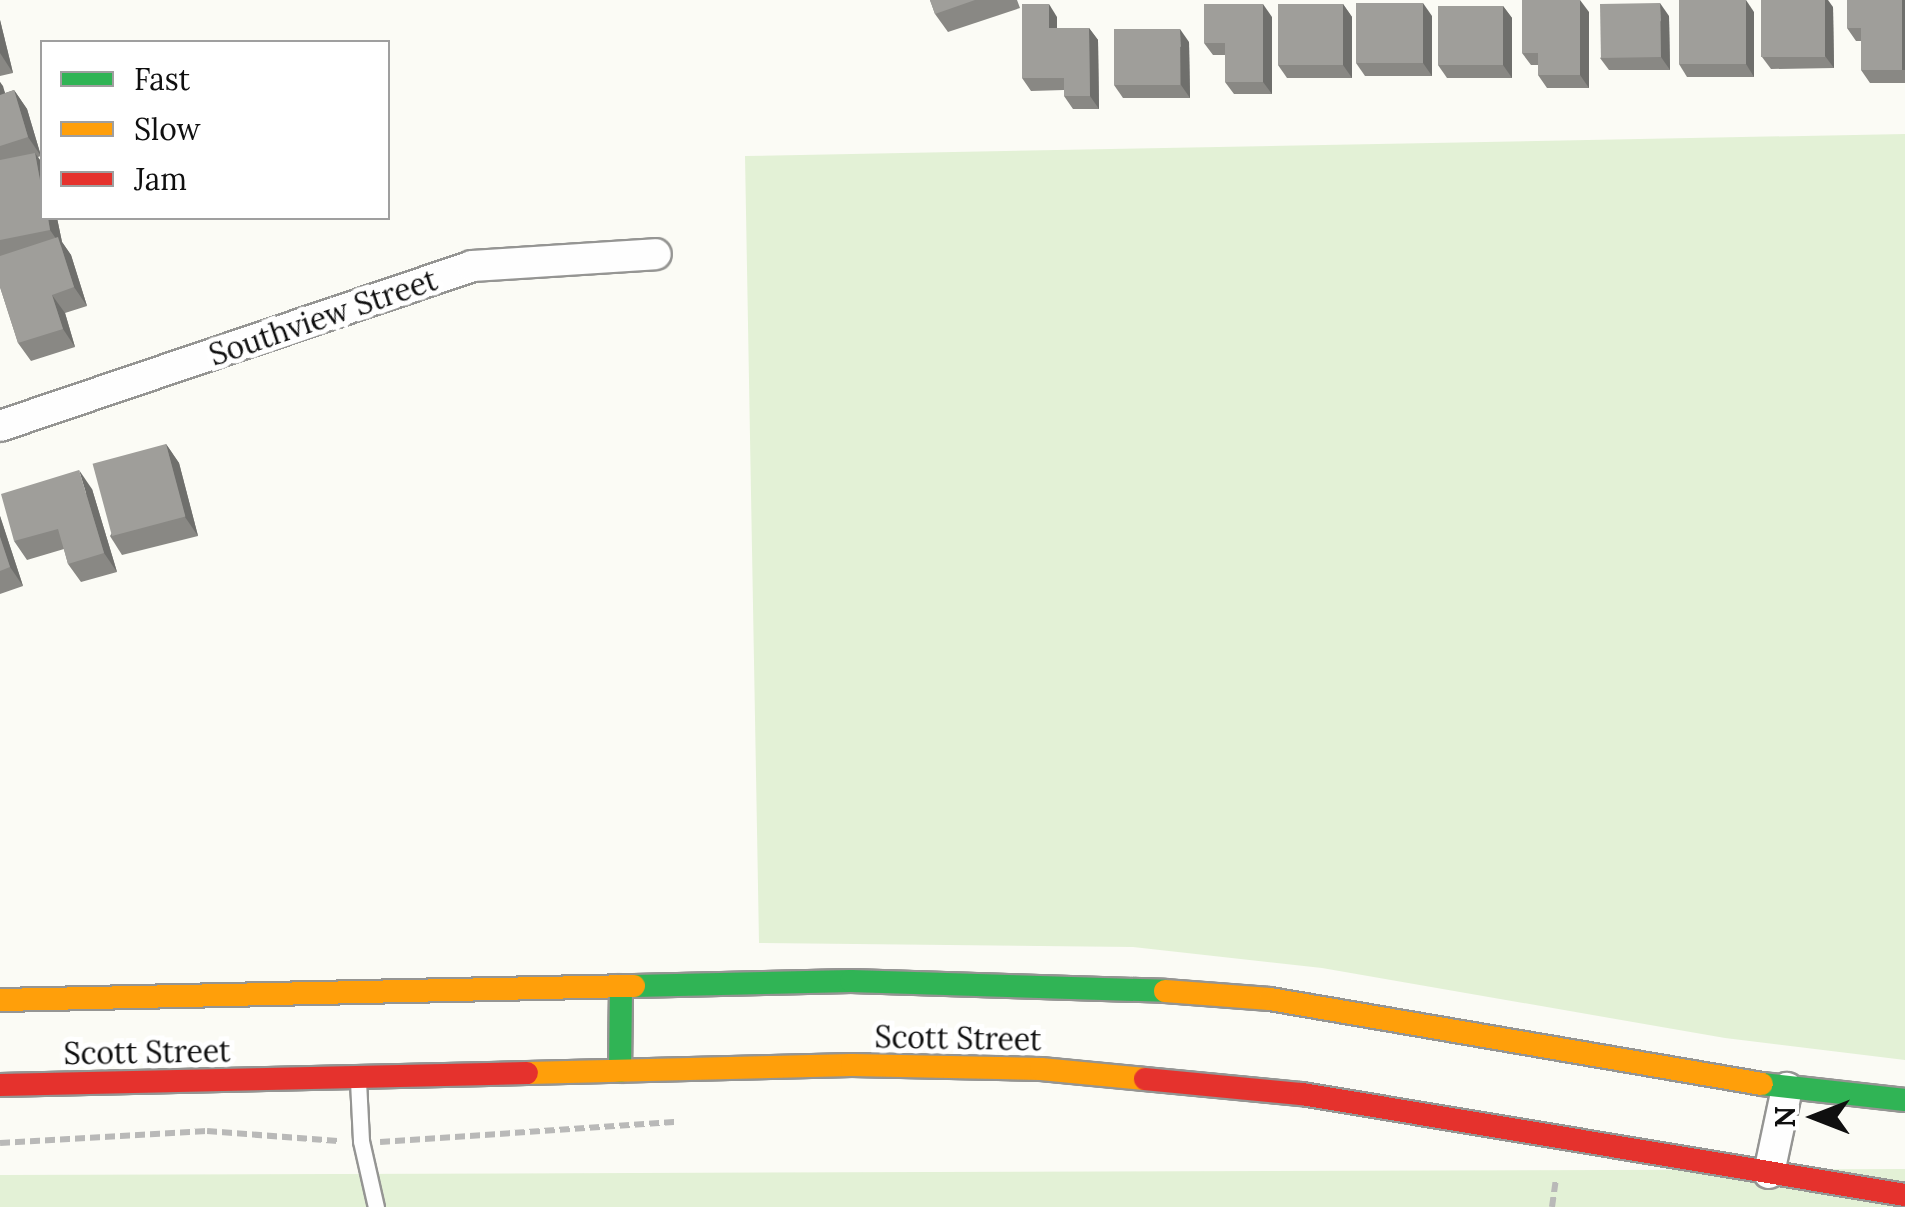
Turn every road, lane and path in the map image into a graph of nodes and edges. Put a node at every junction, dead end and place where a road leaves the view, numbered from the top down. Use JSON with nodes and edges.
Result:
{"nodes":[{"id":1,"x":656,"y":254,"type":"dead end"},
{"id":2,"x":0,"y":426,"type":"edge"},
{"id":3,"x":621,"y":986,"type":"junction"},
{"id":4,"x":0,"y":1000,"type":"edge"},
{"id":5,"x":620,"y":1070,"type":"junction"},
{"id":6,"x":358,"y":1077,"type":"junction"},
{"id":7,"x":0,"y":1086,"type":"edge"},
{"id":8,"x":1787,"y":1088,"type":"junction"},
{"id":9,"x":1905,"y":1100,"type":"edge"},
{"id":10,"x":1769,"y":1172,"type":"junction"},
{"id":11,"x":1556,"y":1178,"type":"dead end"},
{"id":12,"x":1905,"y":1195,"type":"edge"},
{"id":13,"x":376,"y":1207,"type":"edge"},
{"id":14,"x":1552,"y":1207,"type":"edge"}],
"edges":[{"from":1,"to":2,"type":"street","name":"Southview Street"},
{"from":3,"to":4,"type":"main road","name":"Scott Street"},
{"from":3,"to":5,"type":"main road"},
{"from":3,"to":8,"type":"main road","name":"Scott Street"},
{"from":5,"to":6,"type":"main road","name":"Scott Street"},
{"from":5,"to":10,"type":"main road","name":"Scott Street"},
{"from":6,"to":7,"type":"main road","name":"Scott Street"},
{"from":6,"to":13,"type":"lane"},
{"from":8,"to":9,"type":"main road","name":"Scott Street"},
{"from":8,"to":10,"type":"street"},
{"from":10,"to":12,"type":"main road","name":"Scott Street"},
{"from":11,"to":14,"type":"path"}]}
